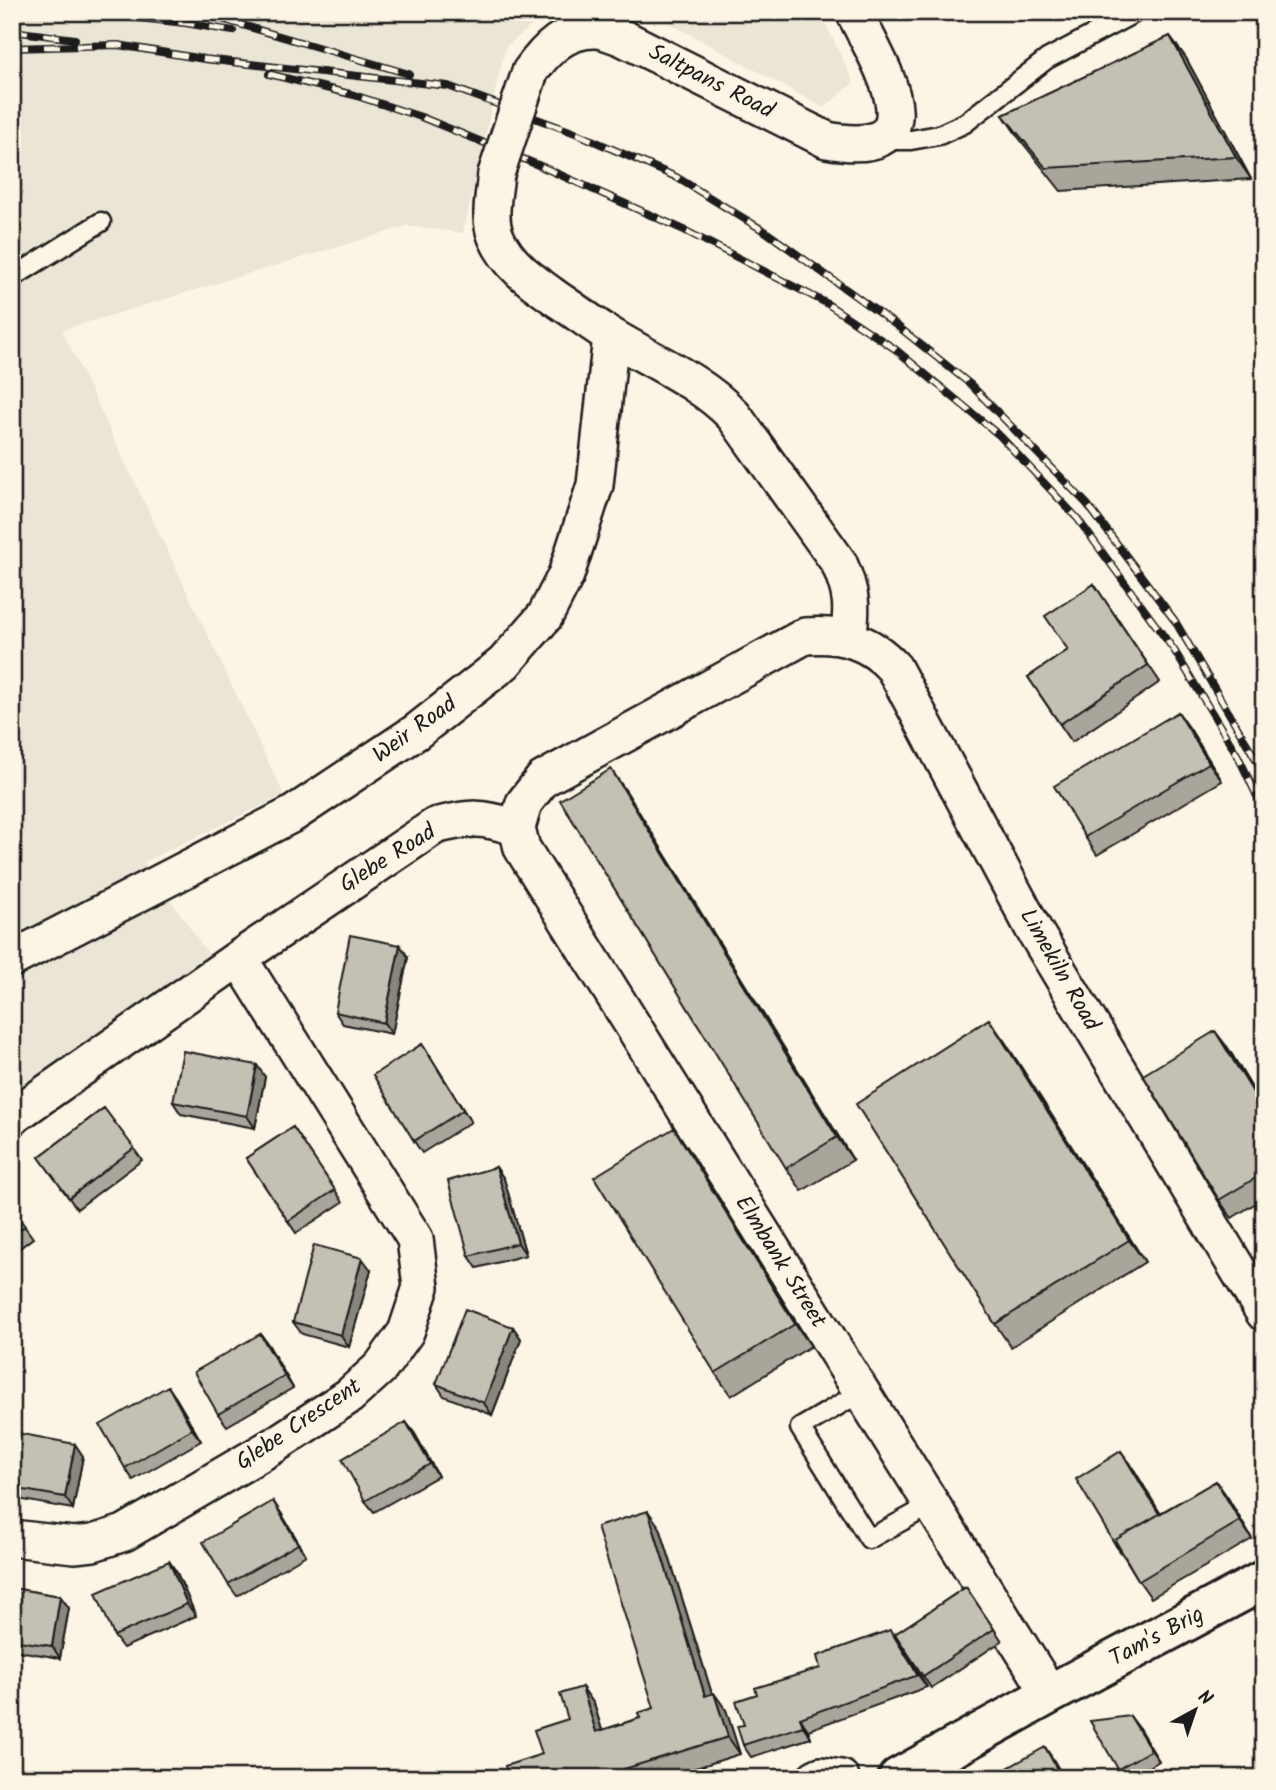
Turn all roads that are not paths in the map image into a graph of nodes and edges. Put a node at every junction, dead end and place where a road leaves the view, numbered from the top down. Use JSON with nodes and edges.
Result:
{"nodes":[{"id":1,"x":854,"y":12,"type":"edge"},
{"id":2,"x":1136,"y":12,"type":"edge"},
{"id":3,"x":876,"y":140,"type":"junction"},
{"id":4,"x":101,"y":222,"type":"dead end"},
{"id":5,"x":12,"y":278,"type":"edge"},
{"id":6,"x":611,"y":336,"type":"junction"},
{"id":7,"x":848,"y":639,"type":"junction"},
{"id":8,"x":516,"y":828,"type":"junction"},
{"id":9,"x":239,"y":958,"type":"junction"},
{"id":10,"x":12,"y":959,"type":"edge"},
{"id":11,"x":12,"y":1117,"type":"edge"},
{"id":12,"x":1264,"y":1313,"type":"edge"},
{"id":13,"x":861,"y":1392,"type":"junction"},
{"id":14,"x":931,"y":1505,"type":"junction"},
{"id":15,"x":12,"y":1538,"type":"edge"},
{"id":16,"x":1264,"y":1580,"type":"edge"},
{"id":17,"x":1050,"y":1694,"type":"junction"},
{"id":18,"x":815,"y":1778,"type":"edge"},
{"id":19,"x":841,"y":1778,"type":"edge"},
{"id":20,"x":898,"y":1778,"type":"edge"}],
"edges":[{"from":1,"to":3,"type":"street"},
{"from":2,"to":3,"type":"lane"},
{"from":3,"to":6,"type":"street","name":"Saltpans Road","bridge":true},
{"from":4,"to":5,"type":"lane"},
{"from":6,"to":7,"type":"street","name":"Saltpans Road"},
{"from":6,"to":10,"type":"street","name":"Weir Road"},
{"from":7,"to":8,"type":"street"},
{"from":7,"to":12,"type":"street","name":"Limekiln Road"},
{"from":8,"to":9,"type":"street","name":"Glebe Road"},
{"from":8,"to":13,"type":"street","name":"Elmbank Street"},
{"from":9,"to":11,"type":"street","name":"Glebe Road"},
{"from":9,"to":15,"type":"street","name":"Glebe Crescent"},
{"from":13,"to":14,"type":"street","name":"Elmbank Street"},
{"from":13,"to":14,"type":"lane"},
{"from":14,"to":17,"type":"street","name":"Elmbank Street"},
{"from":16,"to":17,"type":"main road","name":"Tam's Brig"},
{"from":17,"to":20,"type":"main road","name":"Tam's Brig"},
{"from":18,"to":19,"type":"street"}]}
